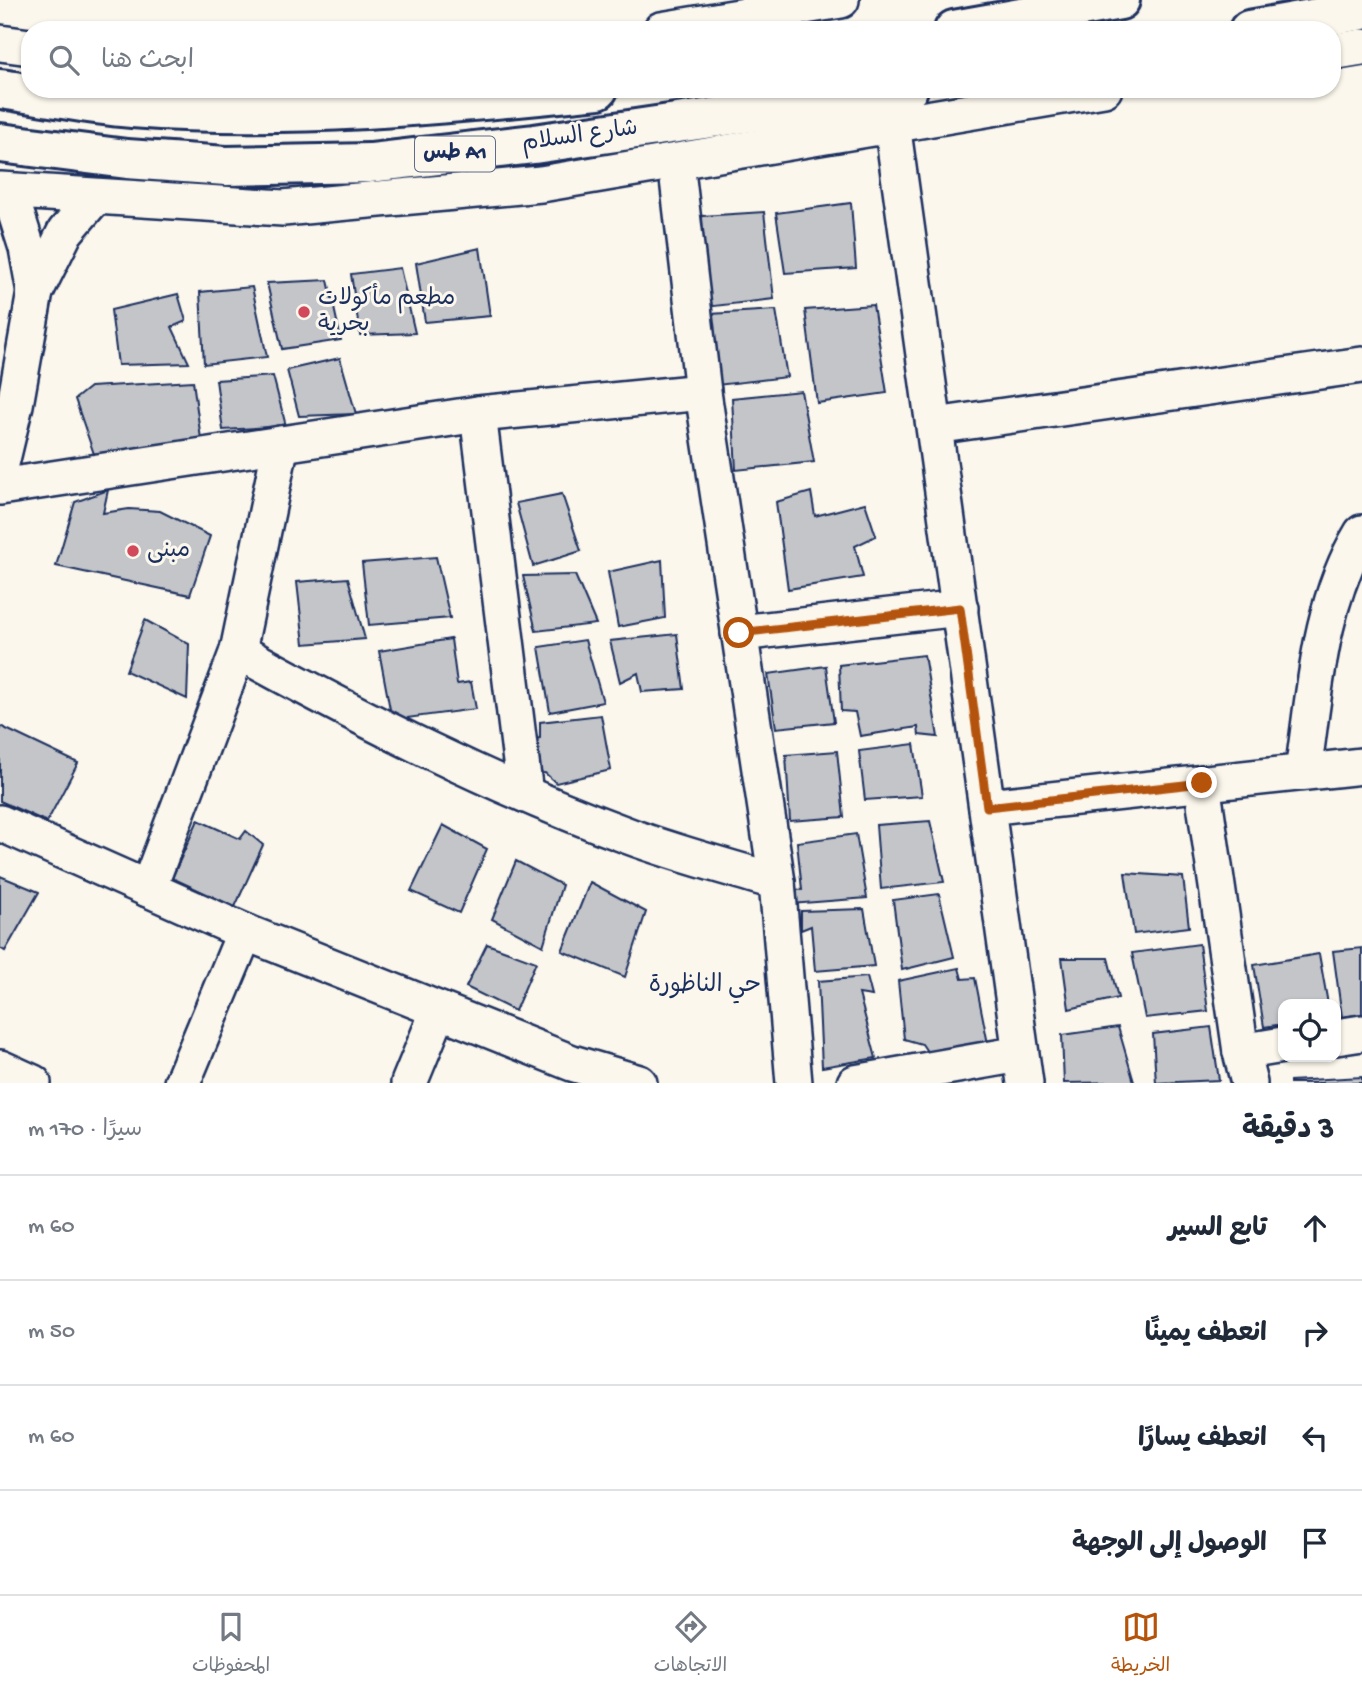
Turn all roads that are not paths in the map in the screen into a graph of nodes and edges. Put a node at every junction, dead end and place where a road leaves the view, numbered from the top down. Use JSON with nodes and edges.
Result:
{"nodes":[{"id":1,"x":841,"y":0,"type":"edge"},
{"id":2,"x":1120,"y":0,"type":"edge"},
{"id":3,"x":1362,"y":9,"type":"edge"},
{"id":4,"x":715,"y":21,"type":"edge"},
{"id":5,"x":1004,"y":21,"type":"edge"},
{"id":6,"x":1297,"y":21,"type":"edge"},
{"id":7,"x":0,"y":43,"type":"edge"},
{"id":8,"x":21,"y":46,"type":"edge"},
{"id":9,"x":1362,"y":47,"type":"edge"},
{"id":10,"x":1341,"y":50,"type":"edge"},
{"id":11,"x":0,"y":89,"type":"edge"},
{"id":12,"x":21,"y":92,"type":"edge"},
{"id":13,"x":62,"y":98,"type":"edge"},
{"id":14,"x":498,"y":98,"type":"edge"},
{"id":15,"x":846,"y":98,"type":"edge"},
{"id":16,"x":1049,"y":98,"type":"edge"},
{"id":17,"x":892,"y":124,"type":"junction"},
{"id":18,"x":0,"y":143,"type":"edge"},
{"id":19,"x":676,"y":162,"type":"junction"},
{"id":20,"x":4,"y":191,"type":"edge"},
{"id":21,"x":94,"y":198,"type":"junction"},
{"id":22,"x":35,"y":292,"type":"junction"},
{"id":23,"x":1362,"y":365,"type":"edge"},
{"id":24,"x":703,"y":392,"type":"junction"},
{"id":25,"x":478,"y":414,"type":"junction"},
{"id":26,"x":935,"y":426,"type":"junction"},
{"id":27,"x":281,"y":444,"type":"junction"},
{"id":28,"x":0,"y":468,"type":"edge"},
{"id":29,"x":0,"y":487,"type":"edge"},
{"id":30,"x":1362,"y":533,"type":"edge"},
{"id":31,"x":960,"y":608,"type":"junction"},
{"id":32,"x":739,"y":633,"type":"junction"},
{"id":33,"x":238,"y":651,"type":"junction"},
{"id":34,"x":1362,"y":766,"type":"edge"},
{"id":35,"x":1303,"y":772,"type":"junction"},
{"id":36,"x":1202,"y":783,"type":"junction"},
{"id":37,"x":525,"y":794,"type":"junction"},
{"id":38,"x":987,"y":807,"type":"junction"},
{"id":39,"x":0,"y":823,"type":"edge"},
{"id":40,"x":777,"y":882,"type":"junction"},
{"id":41,"x":148,"y":889,"type":"junction"},
{"id":42,"x":245,"y":932,"type":"junction"},
{"id":43,"x":439,"y":1010,"type":"junction"},
{"id":44,"x":1362,"y":1033,"type":"edge"},
{"id":45,"x":1341,"y":1036,"type":"edge"},
{"id":46,"x":1278,"y":1048,"type":"edge"},
{"id":47,"x":1245,"y":1067,"type":"edge"},
{"id":48,"x":0,"y":1068,"type":"edge"},
{"id":49,"x":1023,"y":1069,"type":"edge"},
{"id":50,"x":33,"y":1083,"type":"edge"},
{"id":51,"x":182,"y":1083,"type":"edge"},
{"id":52,"x":409,"y":1083,"type":"edge"},
{"id":53,"x":639,"y":1083,"type":"edge"},
{"id":54,"x":794,"y":1083,"type":"edge"},
{"id":55,"x":855,"y":1083,"type":"edge"}],
"edges":[{"from":1,"to":4,"type":"street"},
{"from":2,"to":5,"type":"highway"},
{"from":3,"to":6,"type":"highway"},
{"from":7,"to":8,"type":"street"},
{"from":9,"to":10,"type":"street"},
{"from":11,"to":12,"type":"highway","name":"شارع السلام"},
{"from":13,"to":14,"type":"highway","name":"شارع السلام"},
{"from":15,"to":18,"type":"highway","name":"شارع السلام","number":"طس A1"},
{"from":16,"to":17,"type":"street"},
{"from":17,"to":19,"type":"street"},
{"from":17,"to":26,"type":"street"},
{"from":19,"to":21,"type":"street"},
{"from":19,"to":24,"type":"street"},
{"from":20,"to":21,"type":"street"},
{"from":20,"to":22,"type":"street"},
{"from":21,"to":22,"type":"street"},
{"from":22,"to":28,"type":"street"},
{"from":23,"to":26,"type":"street"},
{"from":24,"to":25,"type":"street"},
{"from":24,"to":32,"type":"street"},
{"from":25,"to":27,"type":"street"},
{"from":25,"to":37,"type":"street"},
{"from":26,"to":31,"type":"street"},
{"from":27,"to":29,"type":"street"},
{"from":27,"to":33,"type":"street"},
{"from":30,"to":35,"type":"street"},
{"from":31,"to":32,"type":"street"},
{"from":31,"to":38,"type":"street"},
{"from":32,"to":40,"type":"street"},
{"from":33,"to":37,"type":"street"},
{"from":33,"to":41,"type":"street"},
{"from":34,"to":35,"type":"street"},
{"from":35,"to":36,"type":"street"},
{"from":36,"to":38,"type":"street"},
{"from":36,"to":47,"type":"street"},
{"from":37,"to":40,"type":"street"},
{"from":38,"to":49,"type":"street"},
{"from":39,"to":41,"type":"street"},
{"from":40,"to":54,"type":"street"},
{"from":41,"to":42,"type":"street"},
{"from":42,"to":43,"type":"street"},
{"from":42,"to":51,"type":"street"},
{"from":43,"to":52,"type":"street"},
{"from":43,"to":53,"type":"street"},
{"from":44,"to":45,"type":"street"},
{"from":46,"to":47,"type":"street"},
{"from":48,"to":50,"type":"street"},
{"from":49,"to":55,"type":"street"}]}
